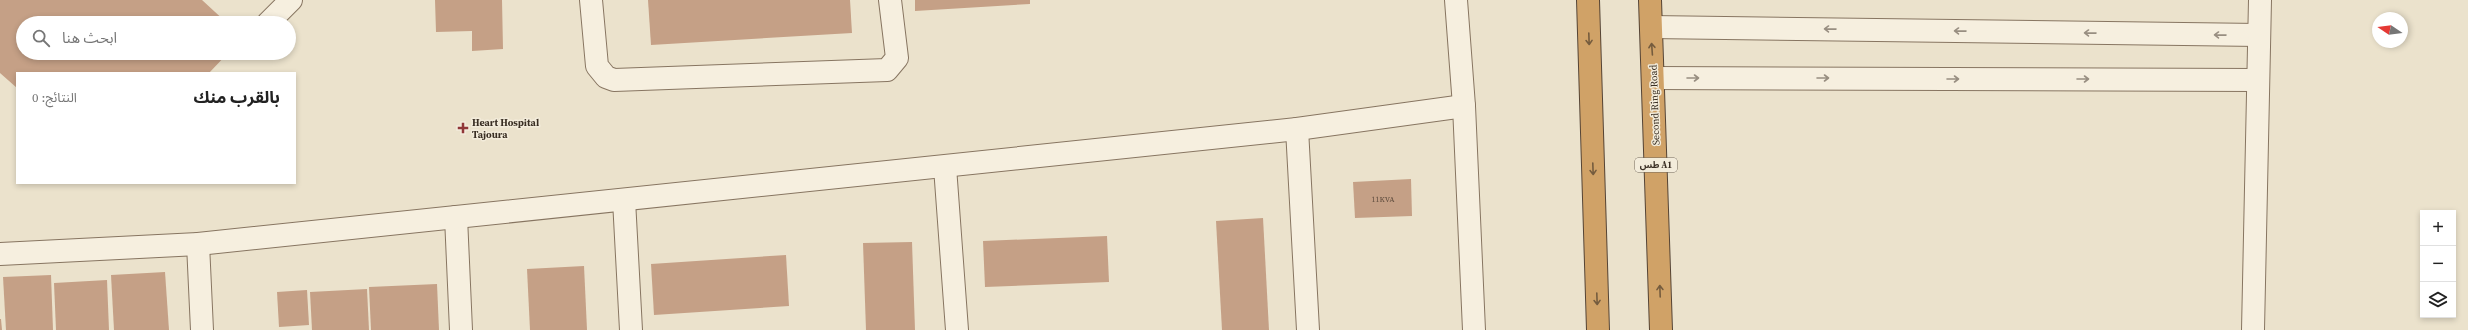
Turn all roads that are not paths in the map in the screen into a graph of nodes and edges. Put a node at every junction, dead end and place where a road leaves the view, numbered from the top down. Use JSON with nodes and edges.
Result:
{"nodes":[{"id":1,"x":290,"y":0,"type":"edge"},
{"id":2,"x":591,"y":0,"type":"edge"},
{"id":3,"x":890,"y":0,"type":"edge"},
{"id":4,"x":1456,"y":0,"type":"edge"},
{"id":5,"x":1588,"y":0,"type":"edge"},
{"id":6,"x":1650,"y":0,"type":"edge"},
{"id":7,"x":2260,"y":0,"type":"edge"},
{"id":8,"x":275,"y":16,"type":"edge"},
{"id":9,"x":1651,"y":27,"type":"junction"},
{"id":10,"x":2259,"y":36,"type":"junction"},
{"id":11,"x":1654,"y":78,"type":"junction"},
{"id":12,"x":2258,"y":80,"type":"junction"},
{"id":13,"x":1464,"y":106,"type":"junction"},
{"id":14,"x":1297,"y":129,"type":"junction"},
{"id":15,"x":945,"y":167,"type":"junction"},
{"id":16,"x":624,"y":200,"type":"junction"},
{"id":17,"x":456,"y":217,"type":"junction"},
{"id":18,"x":198,"y":244,"type":"junction"},
{"id":19,"x":0,"y":254,"type":"edge"},
{"id":20,"x":202,"y":330,"type":"edge"},
{"id":21,"x":461,"y":330,"type":"edge"},
{"id":22,"x":631,"y":330,"type":"edge"},
{"id":23,"x":957,"y":330,"type":"edge"},
{"id":24,"x":1308,"y":330,"type":"edge"},
{"id":25,"x":1474,"y":330,"type":"edge"},
{"id":26,"x":1598,"y":330,"type":"edge"},
{"id":27,"x":1661,"y":330,"type":"edge"},
{"id":28,"x":2253,"y":330,"type":"edge"}],
"edges":[{"from":1,"to":8,"type":"street"},
{"from":2,"to":3,"type":"street"},
{"from":4,"to":13,"type":"street"},
{"from":5,"to":26,"type":"highway","one_way":true},
{"from":6,"to":9,"type":"highway","name":"Second Ring Road","number":"طس A1"},
{"from":7,"to":10,"type":"street"},
{"from":10,"to":9,"type":"street","one_way":true},
{"from":11,"to":9,"type":"highway","name":"Second Ring Road","number":"طس A1","one_way":true},
{"from":10,"to":12,"type":"street"},
{"from":11,"to":12,"type":"street","one_way":true},
{"from":27,"to":11,"type":"highway","name":"Second Ring Road","number":"طس A1","one_way":true},
{"from":12,"to":28,"type":"street"},
{"from":13,"to":14,"type":"street"},
{"from":13,"to":25,"type":"street"},
{"from":14,"to":15,"type":"street"},
{"from":14,"to":24,"type":"street"},
{"from":15,"to":16,"type":"street"},
{"from":15,"to":23,"type":"street"},
{"from":16,"to":17,"type":"street"},
{"from":16,"to":22,"type":"street"},
{"from":17,"to":18,"type":"street"},
{"from":17,"to":21,"type":"street"},
{"from":18,"to":19,"type":"street"},
{"from":18,"to":20,"type":"street"}]}
